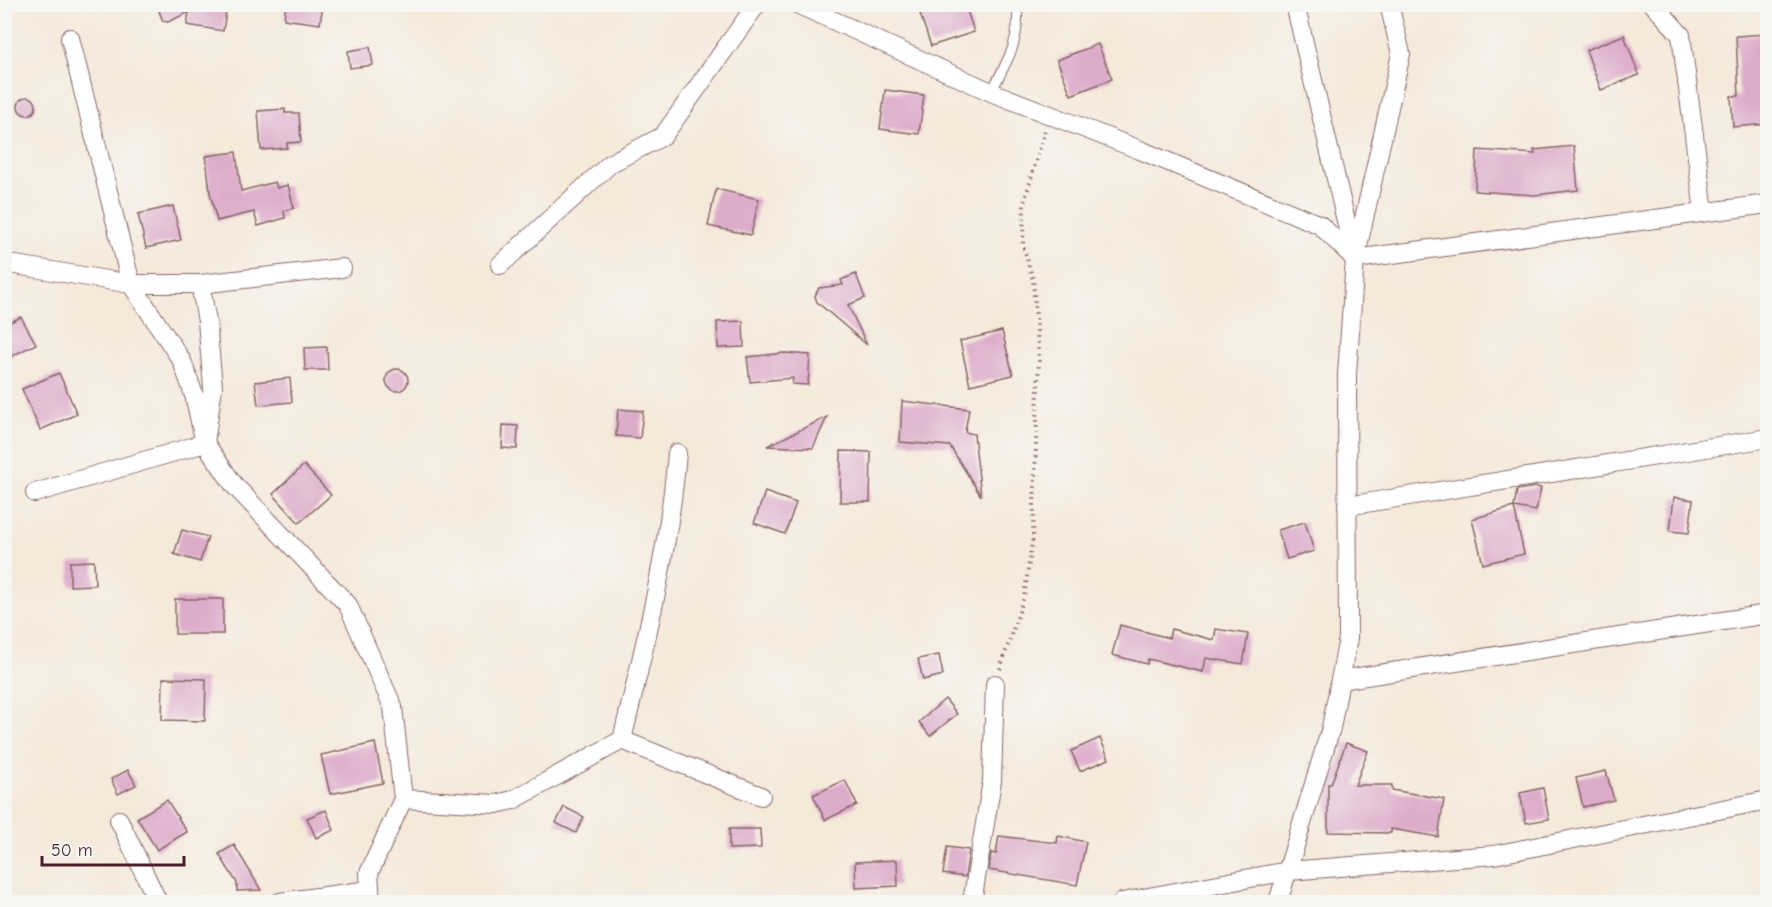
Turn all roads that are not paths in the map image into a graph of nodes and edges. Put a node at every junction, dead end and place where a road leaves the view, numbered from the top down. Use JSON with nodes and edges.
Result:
{"nodes":[{"id":1,"x":757,"y":4,"type":"edge"},
{"id":2,"x":797,"y":4,"type":"edge"},
{"id":3,"x":1017,"y":4,"type":"edge"},
{"id":4,"x":1295,"y":4,"type":"edge"},
{"id":5,"x":1389,"y":4,"type":"edge"},
{"id":6,"x":1653,"y":4,"type":"edge"},
{"id":7,"x":70,"y":38,"type":"dead end"},
{"id":8,"x":991,"y":92,"type":"junction"},
{"id":9,"x":1767,"y":204,"type":"edge"},
{"id":10,"x":1704,"y":212,"type":"junction"},
{"id":11,"x":1355,"y":259,"type":"junction"},
{"id":12,"x":4,"y":263,"type":"edge"},
{"id":13,"x":500,"y":265,"type":"dead end"},
{"id":14,"x":342,"y":268,"type":"dead end"},
{"id":15,"x":131,"y":284,"type":"junction"},
{"id":16,"x":200,"y":284,"type":"junction"},
{"id":17,"x":1767,"y":438,"type":"edge"},
{"id":18,"x":205,"y":443,"type":"junction"},
{"id":19,"x":677,"y":453,"type":"dead end"},
{"id":20,"x":35,"y":493,"type":"dead end"},
{"id":21,"x":1347,"y":506,"type":"junction"},
{"id":22,"x":1767,"y":614,"type":"edge"},
{"id":23,"x":1340,"y":680,"type":"junction"},
{"id":24,"x":995,"y":684,"type":"road end"},
{"id":25,"x":622,"y":740,"type":"junction"},
{"id":26,"x":761,"y":796,"type":"dead end"},
{"id":27,"x":403,"y":799,"type":"junction"},
{"id":28,"x":1767,"y":800,"type":"edge"},
{"id":29,"x":119,"y":820,"type":"dead end"},
{"id":30,"x":1288,"y":871,"type":"junction"},
{"id":31,"x":371,"y":896,"type":"edge"},
{"id":32,"x":158,"y":903,"type":"edge"},
{"id":33,"x":280,"y":903,"type":"edge"},
{"id":34,"x":972,"y":903,"type":"edge"},
{"id":35,"x":1122,"y":903,"type":"edge"},
{"id":36,"x":1278,"y":903,"type":"edge"}],
"edges":[{"from":1,"to":13,"type":"street"},
{"from":2,"to":8,"type":"street"},
{"from":3,"to":8,"type":"lane"},
{"from":4,"to":11,"type":"street"},
{"from":5,"to":11,"type":"street"},
{"from":6,"to":10,"type":"street"},
{"from":7,"to":15,"type":"street"},
{"from":8,"to":11,"type":"street"},
{"from":9,"to":10,"type":"street"},
{"from":10,"to":11,"type":"street"},
{"from":11,"to":21,"type":"street"},
{"from":12,"to":15,"type":"street"},
{"from":14,"to":16,"type":"street"},
{"from":15,"to":16,"type":"street"},
{"from":15,"to":18,"type":"street"},
{"from":16,"to":18,"type":"street"},
{"from":17,"to":21,"type":"street"},
{"from":18,"to":20,"type":"street"},
{"from":18,"to":27,"type":"street"},
{"from":19,"to":25,"type":"street"},
{"from":21,"to":23,"type":"street"},
{"from":22,"to":23,"type":"street"},
{"from":23,"to":30,"type":"street"},
{"from":24,"to":34,"type":"street"},
{"from":25,"to":26,"type":"street"},
{"from":25,"to":27,"type":"street"},
{"from":27,"to":31,"type":"street"},
{"from":28,"to":30,"type":"street"},
{"from":29,"to":32,"type":"street"},
{"from":30,"to":35,"type":"street"},
{"from":30,"to":36,"type":"street"},
{"from":31,"to":33,"type":"street"}]}
